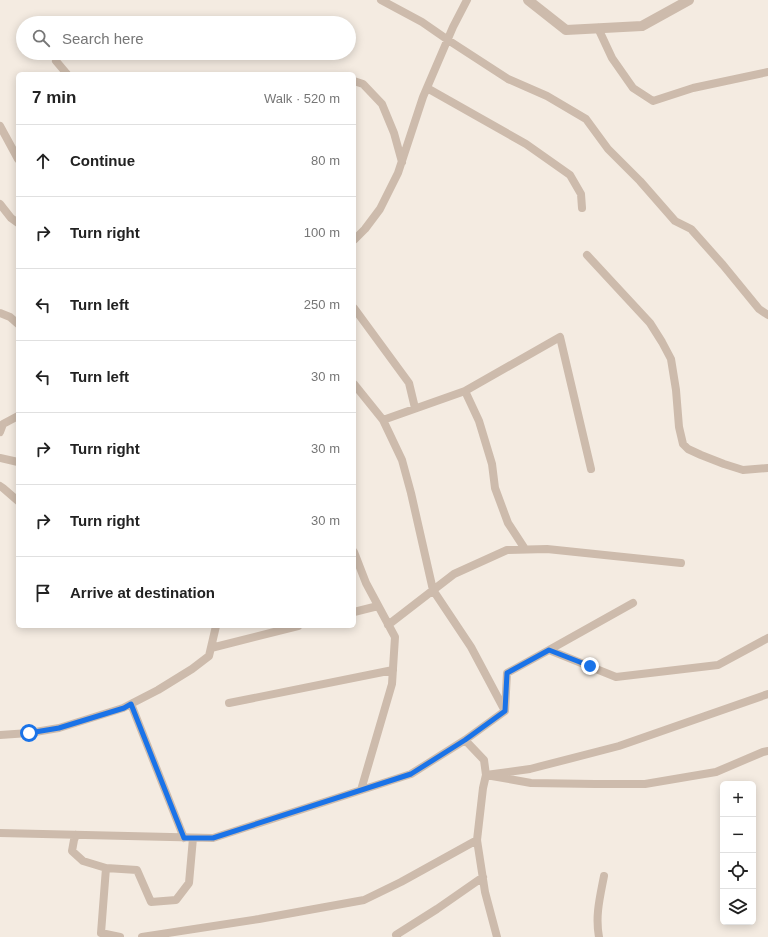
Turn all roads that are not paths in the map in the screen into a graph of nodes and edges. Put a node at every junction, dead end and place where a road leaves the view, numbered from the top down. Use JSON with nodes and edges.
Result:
{"nodes":[{"id":1,"x":381,"y":0,"type":"edge"},
{"id":2,"x":467,"y":0,"type":"edge"},
{"id":3,"x":528,"y":0,"type":"edge"},
{"id":4,"x":689,"y":0,"type":"edge"},
{"id":5,"x":598,"y":28,"type":"junction"},
{"id":6,"x":448,"y":40,"type":"junction"},
{"id":7,"x":56,"y":61,"type":"dead end"},
{"id":8,"x":65,"y":72,"type":"edge"},
{"id":9,"x":768,"y":72,"type":"edge"},
{"id":10,"x":356,"y":82,"type":"edge"},
{"id":11,"x":427,"y":88,"type":"junction"},
{"id":12,"x":0,"y":126,"type":"edge"},
{"id":13,"x":16,"y":155,"type":"edge"},
{"id":14,"x":402,"y":162,"type":"junction"},
{"id":15,"x":0,"y":204,"type":"edge"},
{"id":16,"x":582,"y":208,"type":"dead end"},
{"id":17,"x":16,"y":222,"type":"edge"},
{"id":18,"x":356,"y":238,"type":"edge"},
{"id":19,"x":587,"y":254,"type":"dead end"},
{"id":20,"x":356,"y":311,"type":"edge"},
{"id":21,"x":0,"y":313,"type":"edge"},
{"id":22,"x":768,"y":315,"type":"edge"},
{"id":23,"x":16,"y":322,"type":"edge"},
{"id":24,"x":356,"y":386,"type":"edge"},
{"id":25,"x":465,"y":391,"type":"junction"},
{"id":26,"x":415,"y":408,"type":"junction"},
{"id":27,"x":16,"y":417,"type":"edge"},
{"id":28,"x":383,"y":420,"type":"junction"},
{"id":29,"x":0,"y":432,"type":"edge"},
{"id":30,"x":0,"y":458,"type":"edge"},
{"id":31,"x":16,"y":462,"type":"edge"},
{"id":32,"x":768,"y":468,"type":"edge"},
{"id":33,"x":591,"y":469,"type":"dead end"},
{"id":34,"x":0,"y":486,"type":"edge"},
{"id":35,"x":16,"y":499,"type":"edge"},
{"id":36,"x":525,"y":549,"type":"junction"},
{"id":37,"x":356,"y":557,"type":"edge"},
{"id":38,"x":681,"y":563,"type":"dead end"},
{"id":39,"x":433,"y":590,"type":"junction"},
{"id":40,"x":633,"y":603,"type":"dead end"},
{"id":41,"x":378,"y":606,"type":"junction"},
{"id":42,"x":356,"y":612,"type":"edge"},
{"id":43,"x":388,"y":625,"type":"junction"},
{"id":44,"x":216,"y":628,"type":"edge"},
{"id":45,"x":290,"y":628,"type":"edge"},
{"id":46,"x":768,"y":638,"type":"edge"},
{"id":47,"x":211,"y":648,"type":"junction"},
{"id":48,"x":549,"y":650,"type":"junction"},
{"id":49,"x":393,"y":670,"type":"junction"},
{"id":50,"x":768,"y":694,"type":"edge"},
{"id":51,"x":229,"y":703,"type":"dead end"},
{"id":52,"x":131,"y":704,"type":"junction"},
{"id":53,"x":505,"y":711,"type":"junction"},
{"id":54,"x":0,"y":735,"type":"edge"},
{"id":55,"x":465,"y":740,"type":"junction"},
{"id":56,"x":768,"y":751,"type":"edge"},
{"id":57,"x":486,"y":775,"type":"junction"},
{"id":58,"x":361,"y":790,"type":"junction"},
{"id":59,"x":0,"y":833,"type":"edge"},
{"id":60,"x":76,"y":835,"type":"junction"},
{"id":61,"x":184,"y":838,"type":"junction"},
{"id":62,"x":193,"y":838,"type":"junction"},
{"id":63,"x":476,"y":840,"type":"junction"},
{"id":64,"x":106,"y":868,"type":"junction"},
{"id":65,"x":604,"y":876,"type":"dead end"},
{"id":66,"x":483,"y":877,"type":"junction"},
{"id":67,"x":120,"y":937,"type":"edge"},
{"id":68,"x":142,"y":937,"type":"edge"},
{"id":69,"x":397,"y":937,"type":"edge"},
{"id":70,"x":497,"y":937,"type":"edge"},
{"id":71,"x":599,"y":937,"type":"edge"}],
"edges":[{"from":1,"to":6,"type":"street"},
{"from":2,"to":6,"type":"street"},
{"from":3,"to":5,"type":"street"},
{"from":4,"to":5,"type":"street"},
{"from":5,"to":9,"type":"street"},
{"from":6,"to":11,"type":"street"},
{"from":6,"to":22,"type":"street"},
{"from":7,"to":8,"type":"street"},
{"from":10,"to":14,"type":"street"},
{"from":11,"to":14,"type":"street"},
{"from":11,"to":16,"type":"street"},
{"from":12,"to":13,"type":"street"},
{"from":14,"to":18,"type":"street"},
{"from":15,"to":17,"type":"street"},
{"from":19,"to":32,"type":"street"},
{"from":20,"to":26,"type":"street"},
{"from":21,"to":23,"type":"street"},
{"from":24,"to":28,"type":"street"},
{"from":25,"to":26,"type":"street"},
{"from":25,"to":33,"type":"street"},
{"from":25,"to":36,"type":"street"},
{"from":26,"to":28,"type":"street"},
{"from":27,"to":29,"type":"street"},
{"from":28,"to":39,"type":"street"},
{"from":30,"to":31,"type":"street"},
{"from":34,"to":35,"type":"street"},
{"from":36,"to":38,"type":"street"},
{"from":36,"to":39,"type":"street"},
{"from":37,"to":41,"type":"street"},
{"from":39,"to":43,"type":"street"},
{"from":39,"to":53,"type":"street"},
{"from":40,"to":48,"type":"street"},
{"from":41,"to":42,"type":"street"},
{"from":41,"to":43,"type":"street"},
{"from":43,"to":49,"type":"street"},
{"from":44,"to":47,"type":"street"},
{"from":45,"to":47,"type":"street"},
{"from":46,"to":48,"type":"street"},
{"from":47,"to":52,"type":"street"},
{"from":48,"to":53,"type":"street"},
{"from":49,"to":51,"type":"street"},
{"from":49,"to":58,"type":"street"},
{"from":50,"to":57,"type":"street"},
{"from":52,"to":54,"type":"street"},
{"from":52,"to":61,"type":"street"},
{"from":53,"to":55,"type":"street"},
{"from":55,"to":57,"type":"street"},
{"from":55,"to":58,"type":"street"},
{"from":56,"to":57,"type":"street"},
{"from":57,"to":63,"type":"street"},
{"from":58,"to":62,"type":"street"},
{"from":59,"to":60,"type":"street"},
{"from":60,"to":61,"type":"street"},
{"from":60,"to":64,"type":"street"},
{"from":61,"to":62,"type":"street"},
{"from":62,"to":64,"type":"street"},
{"from":63,"to":66,"type":"street"},
{"from":63,"to":68,"type":"street"},
{"from":64,"to":67,"type":"street"},
{"from":65,"to":71,"type":"street"},
{"from":66,"to":69,"type":"street"},
{"from":66,"to":70,"type":"street"}]}
